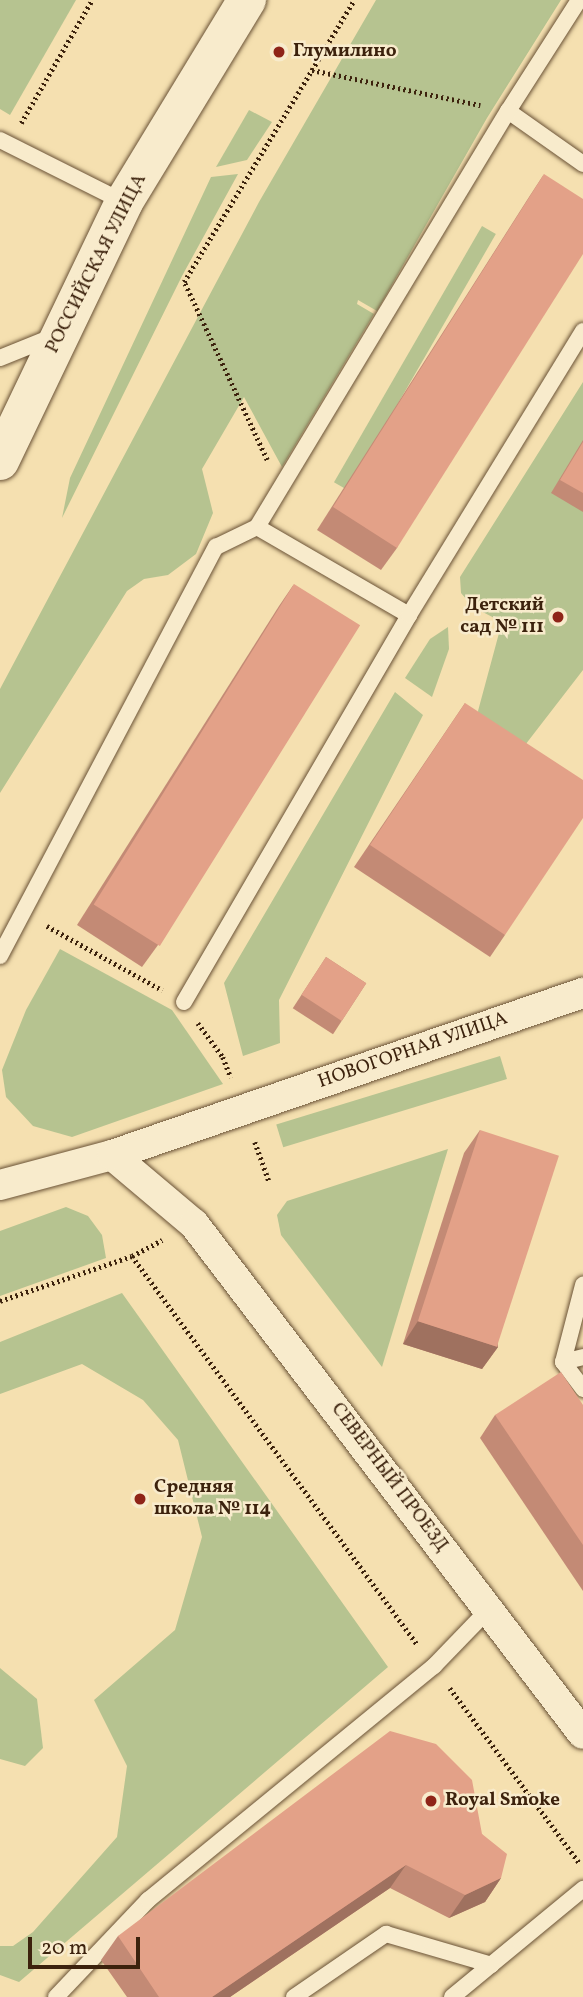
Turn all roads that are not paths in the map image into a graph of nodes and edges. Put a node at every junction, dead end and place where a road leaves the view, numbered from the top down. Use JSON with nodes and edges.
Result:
{"nodes":[{"id":1,"x":247,"y":0,"type":"edge"},
{"id":2,"x":579,"y":0,"type":"edge"},
{"id":3,"x":509,"y":111,"type":"junction"},
{"id":4,"x":4,"y":142,"type":"edge"},
{"id":5,"x":583,"y":164,"type":"edge"},
{"id":6,"x":124,"y":202,"type":"junction"},
{"id":7,"x":583,"y":331,"type":"edge"},
{"id":8,"x":61,"y":334,"type":"junction"},
{"id":9,"x":0,"y":358,"type":"edge"},
{"id":10,"x":0,"y":461,"type":"edge"},
{"id":11,"x":257,"y":527,"type":"junction"},
{"id":12,"x":409,"y":615,"type":"junction"},
{"id":13,"x":0,"y":956,"type":"edge"},
{"id":14,"x":583,"y":993,"type":"edge"},
{"id":15,"x":184,"y":1002,"type":"dead end"},
{"id":16,"x":112,"y":1155,"type":"junction"},
{"id":17,"x":0,"y":1185,"type":"edge"},
{"id":18,"x":583,"y":1286,"type":"edge"},
{"id":19,"x":583,"y":1357,"type":"edge"},
{"id":20,"x":563,"y":1362,"type":"junction"},
{"id":21,"x":583,"y":1389,"type":"edge"},
{"id":22,"x":489,"y":1609,"type":"junction"},
{"id":23,"x":583,"y":1734,"type":"edge"},
{"id":24,"x":583,"y":1889,"type":"edge"},
{"id":25,"x":492,"y":1965,"type":"junction"},
{"id":26,"x":56,"y":1997,"type":"edge"},
{"id":27,"x":294,"y":1997,"type":"edge"},
{"id":28,"x":452,"y":1997,"type":"edge"}],
"edges":[{"from":1,"to":6,"type":"main road","name":"РОССИЙСКАЯ УЛИЦА"},
{"from":2,"to":3,"type":"lane"},
{"from":3,"to":5,"type":"lane"},
{"from":3,"to":11,"type":"lane"},
{"from":4,"to":6,"type":"lane"},
{"from":6,"to":8,"type":"main road","name":"РОССИЙСКАЯ УЛИЦА"},
{"from":7,"to":12,"type":"lane"},
{"from":8,"to":9,"type":"lane"},
{"from":8,"to":10,"type":"main road","name":"РОССИЙСКАЯ УЛИЦА"},
{"from":11,"to":12,"type":"lane"},
{"from":11,"to":13,"type":"lane"},
{"from":12,"to":15,"type":"lane"},
{"from":14,"to":16,"type":"street","name":"НОВОГОРНАЯ УЛИЦА"},
{"from":16,"to":17,"type":"street","name":"НОВОГОРНАЯ УЛИЦА"},
{"from":16,"to":22,"type":"street","name":"СЕВЕРНЫЙ ПРОЕЗД"},
{"from":18,"to":20,"type":"lane"},
{"from":19,"to":20,"type":"lane"},
{"from":20,"to":21,"type":"lane"},
{"from":22,"to":23,"type":"street","name":"СЕВЕРНЫЙ ПРОЕЗД"},
{"from":22,"to":26,"type":"lane"},
{"from":24,"to":25,"type":"lane"},
{"from":25,"to":27,"type":"lane"},
{"from":25,"to":28,"type":"lane"}]}
